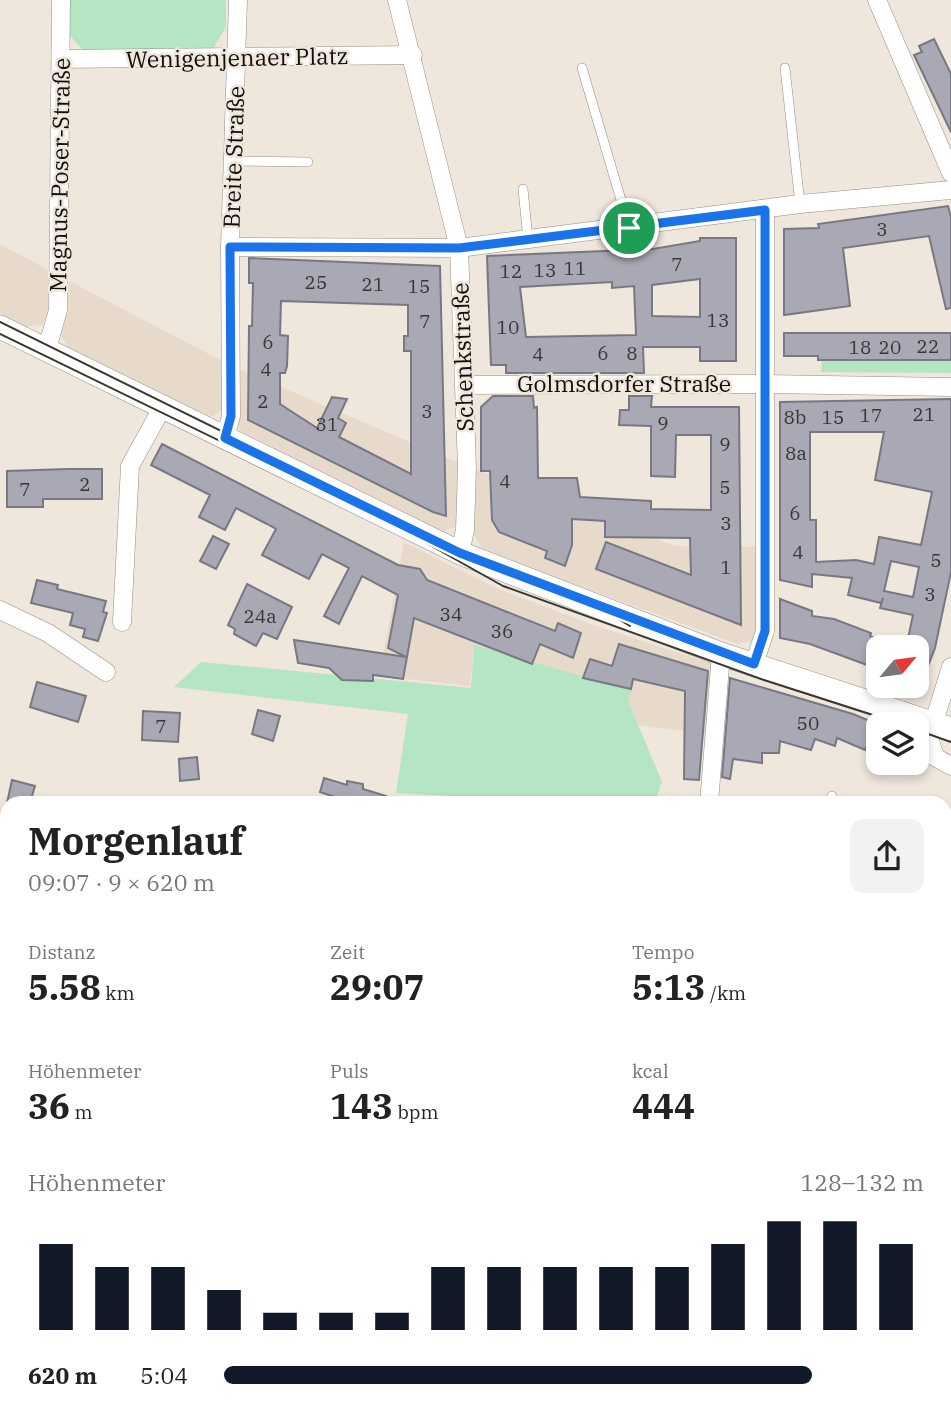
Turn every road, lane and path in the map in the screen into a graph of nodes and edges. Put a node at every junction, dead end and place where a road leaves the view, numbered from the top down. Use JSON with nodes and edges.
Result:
{"nodes":[{"id":1,"x":61,"y":0,"type":"edge"},
{"id":2,"x":238,"y":0,"type":"edge"},
{"id":3,"x":397,"y":0,"type":"edge"},
{"id":4,"x":877,"y":0,"type":"edge"},
{"id":5,"x":413,"y":55,"type":"junction"},
{"id":6,"x":61,"y":59,"type":"junction"},
{"id":7,"x":237,"y":59,"type":"junction"},
{"id":8,"x":582,"y":68,"type":"dead end"},
{"id":9,"x":785,"y":68,"type":"dead end"},
{"id":10,"x":234,"y":161,"type":"junction"},
{"id":11,"x":308,"y":162,"type":"dead end"},
{"id":12,"x":951,"y":173,"type":"edge"},
{"id":13,"x":523,"y":189,"type":"dead end"},
{"id":14,"x":951,"y":190,"type":"edge"},
{"id":15,"x":800,"y":204,"type":"junction"},
{"id":16,"x":765,"y":210,"type":"junction"},
{"id":17,"x":629,"y":228,"type":"junction"},
{"id":18,"x":528,"y":240,"type":"junction"},
{"id":19,"x":230,"y":247,"type":"junction"},
{"id":20,"x":459,"y":248,"type":"junction"},
{"id":21,"x":0,"y":327,"type":"edge"},
{"id":22,"x":47,"y":349,"type":"junction"},
{"id":23,"x":465,"y":384,"type":"junction"},
{"id":24,"x":765,"y":384,"type":"junction"},
{"id":25,"x":951,"y":387,"type":"edge"},
{"id":26,"x":162,"y":408,"type":"junction"},
{"id":27,"x":225,"y":438,"type":"junction"},
{"id":28,"x":460,"y":553,"type":"junction"},
{"id":29,"x":0,"y":610,"type":"edge"},
{"id":30,"x":122,"y":622,"type":"dead end"},
{"id":31,"x":721,"y":654,"type":"junction"},
{"id":32,"x":754,"y":664,"type":"junction"},
{"id":33,"x":951,"y":667,"type":"edge"},
{"id":34,"x":106,"y":672,"type":"dead end"},
{"id":35,"x":942,"y":726,"type":"edge"},
{"id":36,"x":951,"y":766,"type":"edge"},
{"id":37,"x":710,"y":796,"type":"edge"}],
"edges":[{"from":1,"to":6,"type":"street","name":"Magnus-Poser-Straße"},
{"from":2,"to":7,"type":"street","name":"Breite Straße"},
{"from":3,"to":5,"type":"street","name":"Schenkstraße"},
{"from":4,"to":12,"type":"street"},
{"from":5,"to":7,"type":"street","name":"Wenigenjenaer Platz"},
{"from":5,"to":20,"type":"street","name":"Schenkstraße"},
{"from":6,"to":7,"type":"street","name":"Wenigenjenaer Platz"},
{"from":6,"to":22,"type":"street","name":"Magnus-Poser-Straße"},
{"from":7,"to":10,"type":"street","name":"Breite Straße"},
{"from":8,"to":17,"type":"lane"},
{"from":9,"to":15,"type":"lane"},
{"from":10,"to":11,"type":"lane"},
{"from":10,"to":19,"type":"street","name":"Breite Straße"},
{"from":13,"to":18,"type":"lane"},
{"from":14,"to":15,"type":"street"},
{"from":15,"to":16,"type":"street"},
{"from":16,"to":17,"type":"street"},
{"from":16,"to":24,"type":"street"},
{"from":17,"to":18,"type":"street"},
{"from":18,"to":20,"type":"street"},
{"from":19,"to":20,"type":"street"},
{"from":19,"to":27,"type":"street","name":"Breite Straße"},
{"from":20,"to":23,"type":"street","name":"Schenkstraße"},
{"from":21,"to":22,"type":"street"},
{"from":22,"to":26,"type":"street"},
{"from":23,"to":24,"type":"street","name":"Golmsdorfer Straße"},
{"from":23,"to":28,"type":"street","name":"Schenkstraße"},
{"from":24,"to":25,"type":"street","name":"Golmsdorfer Straße"},
{"from":24,"to":32,"type":"street"},
{"from":26,"to":27,"type":"street"},
{"from":26,"to":30,"type":"street"},
{"from":27,"to":28,"type":"street"},
{"from":28,"to":31,"type":"street"},
{"from":29,"to":34,"type":"street"},
{"from":31,"to":32,"type":"street"},
{"from":31,"to":37,"type":"street"},
{"from":32,"to":35,"type":"street"},
{"from":33,"to":35,"type":"street"},
{"from":35,"to":36,"type":"street"}]}
